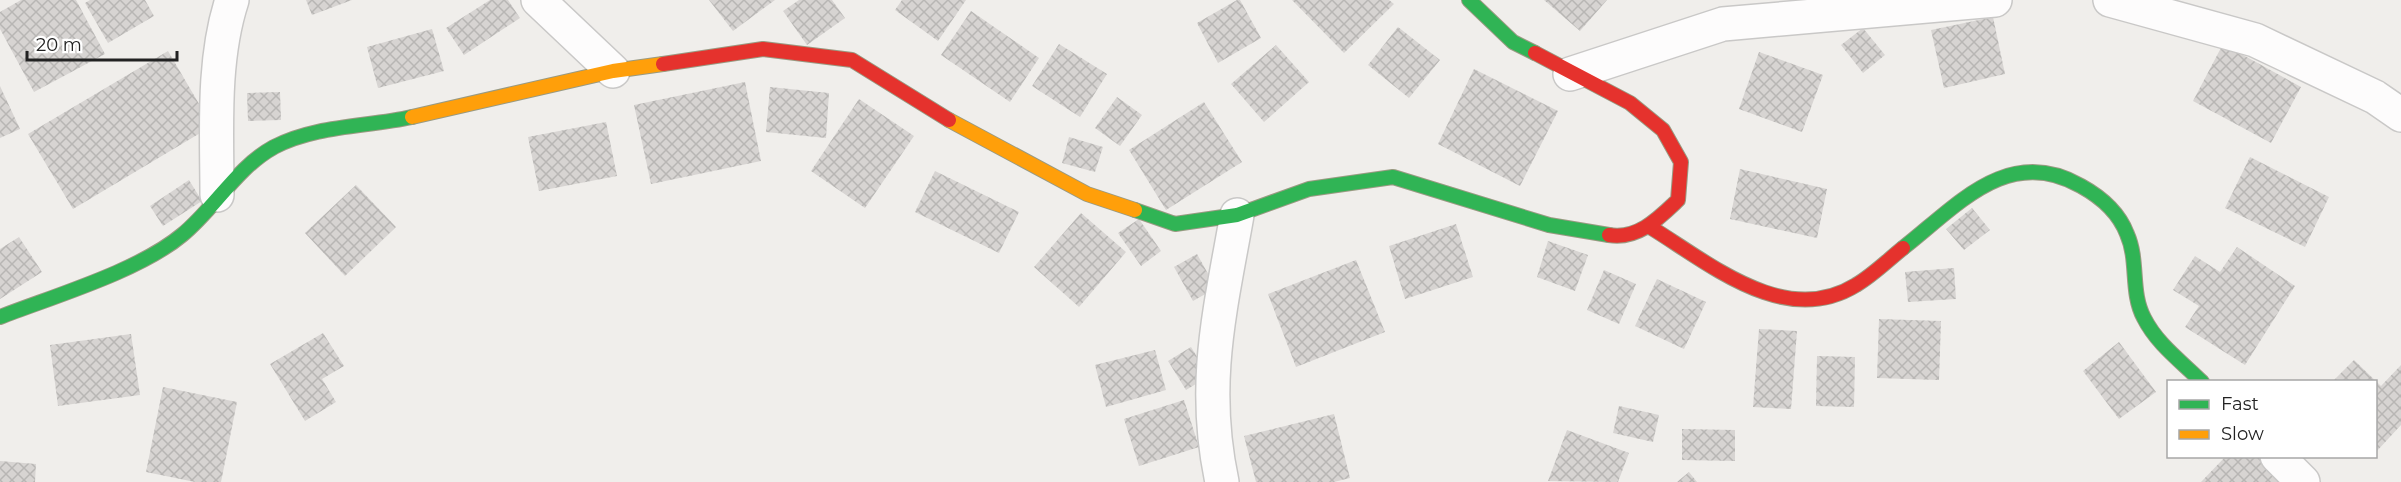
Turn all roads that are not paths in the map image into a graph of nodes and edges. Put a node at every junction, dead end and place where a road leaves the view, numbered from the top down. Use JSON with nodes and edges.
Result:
{"nodes":[{"id":1,"x":232,"y":0,"type":"edge"},
{"id":2,"x":538,"y":0,"type":"edge"},
{"id":3,"x":1469,"y":0,"type":"edge"},
{"id":4,"x":1995,"y":0,"type":"edge"},
{"id":5,"x":2110,"y":0,"type":"edge"},
{"id":6,"x":613,"y":71,"type":"junction"},
{"id":7,"x":1570,"y":74,"type":"junction"},
{"id":8,"x":2401,"y":115,"type":"edge"},
{"id":9,"x":217,"y":195,"type":"junction"},
{"id":10,"x":1237,"y":215,"type":"junction"},
{"id":11,"x":1650,"y":227,"type":"junction"},
{"id":12,"x":0,"y":317,"type":"edge"},
{"id":13,"x":2201,"y":380,"type":"edge"},
{"id":14,"x":2279,"y":458,"type":"edge"},
{"id":15,"x":1222,"y":482,"type":"edge"},
{"id":16,"x":2303,"y":482,"type":"edge"}],
"edges":[{"from":1,"to":9,"type":"street"},
{"from":2,"to":6,"type":"street"},
{"from":3,"to":7,"type":"street"},
{"from":4,"to":7,"type":"street"},
{"from":5,"to":8,"type":"street"},
{"from":6,"to":9,"type":"street"},
{"from":6,"to":10,"type":"street"},
{"from":7,"to":11,"type":"street"},
{"from":9,"to":12,"type":"street"},
{"from":10,"to":11,"type":"street"},
{"from":10,"to":15,"type":"street"},
{"from":11,"to":13,"type":"street"},
{"from":14,"to":16,"type":"street"}]}
